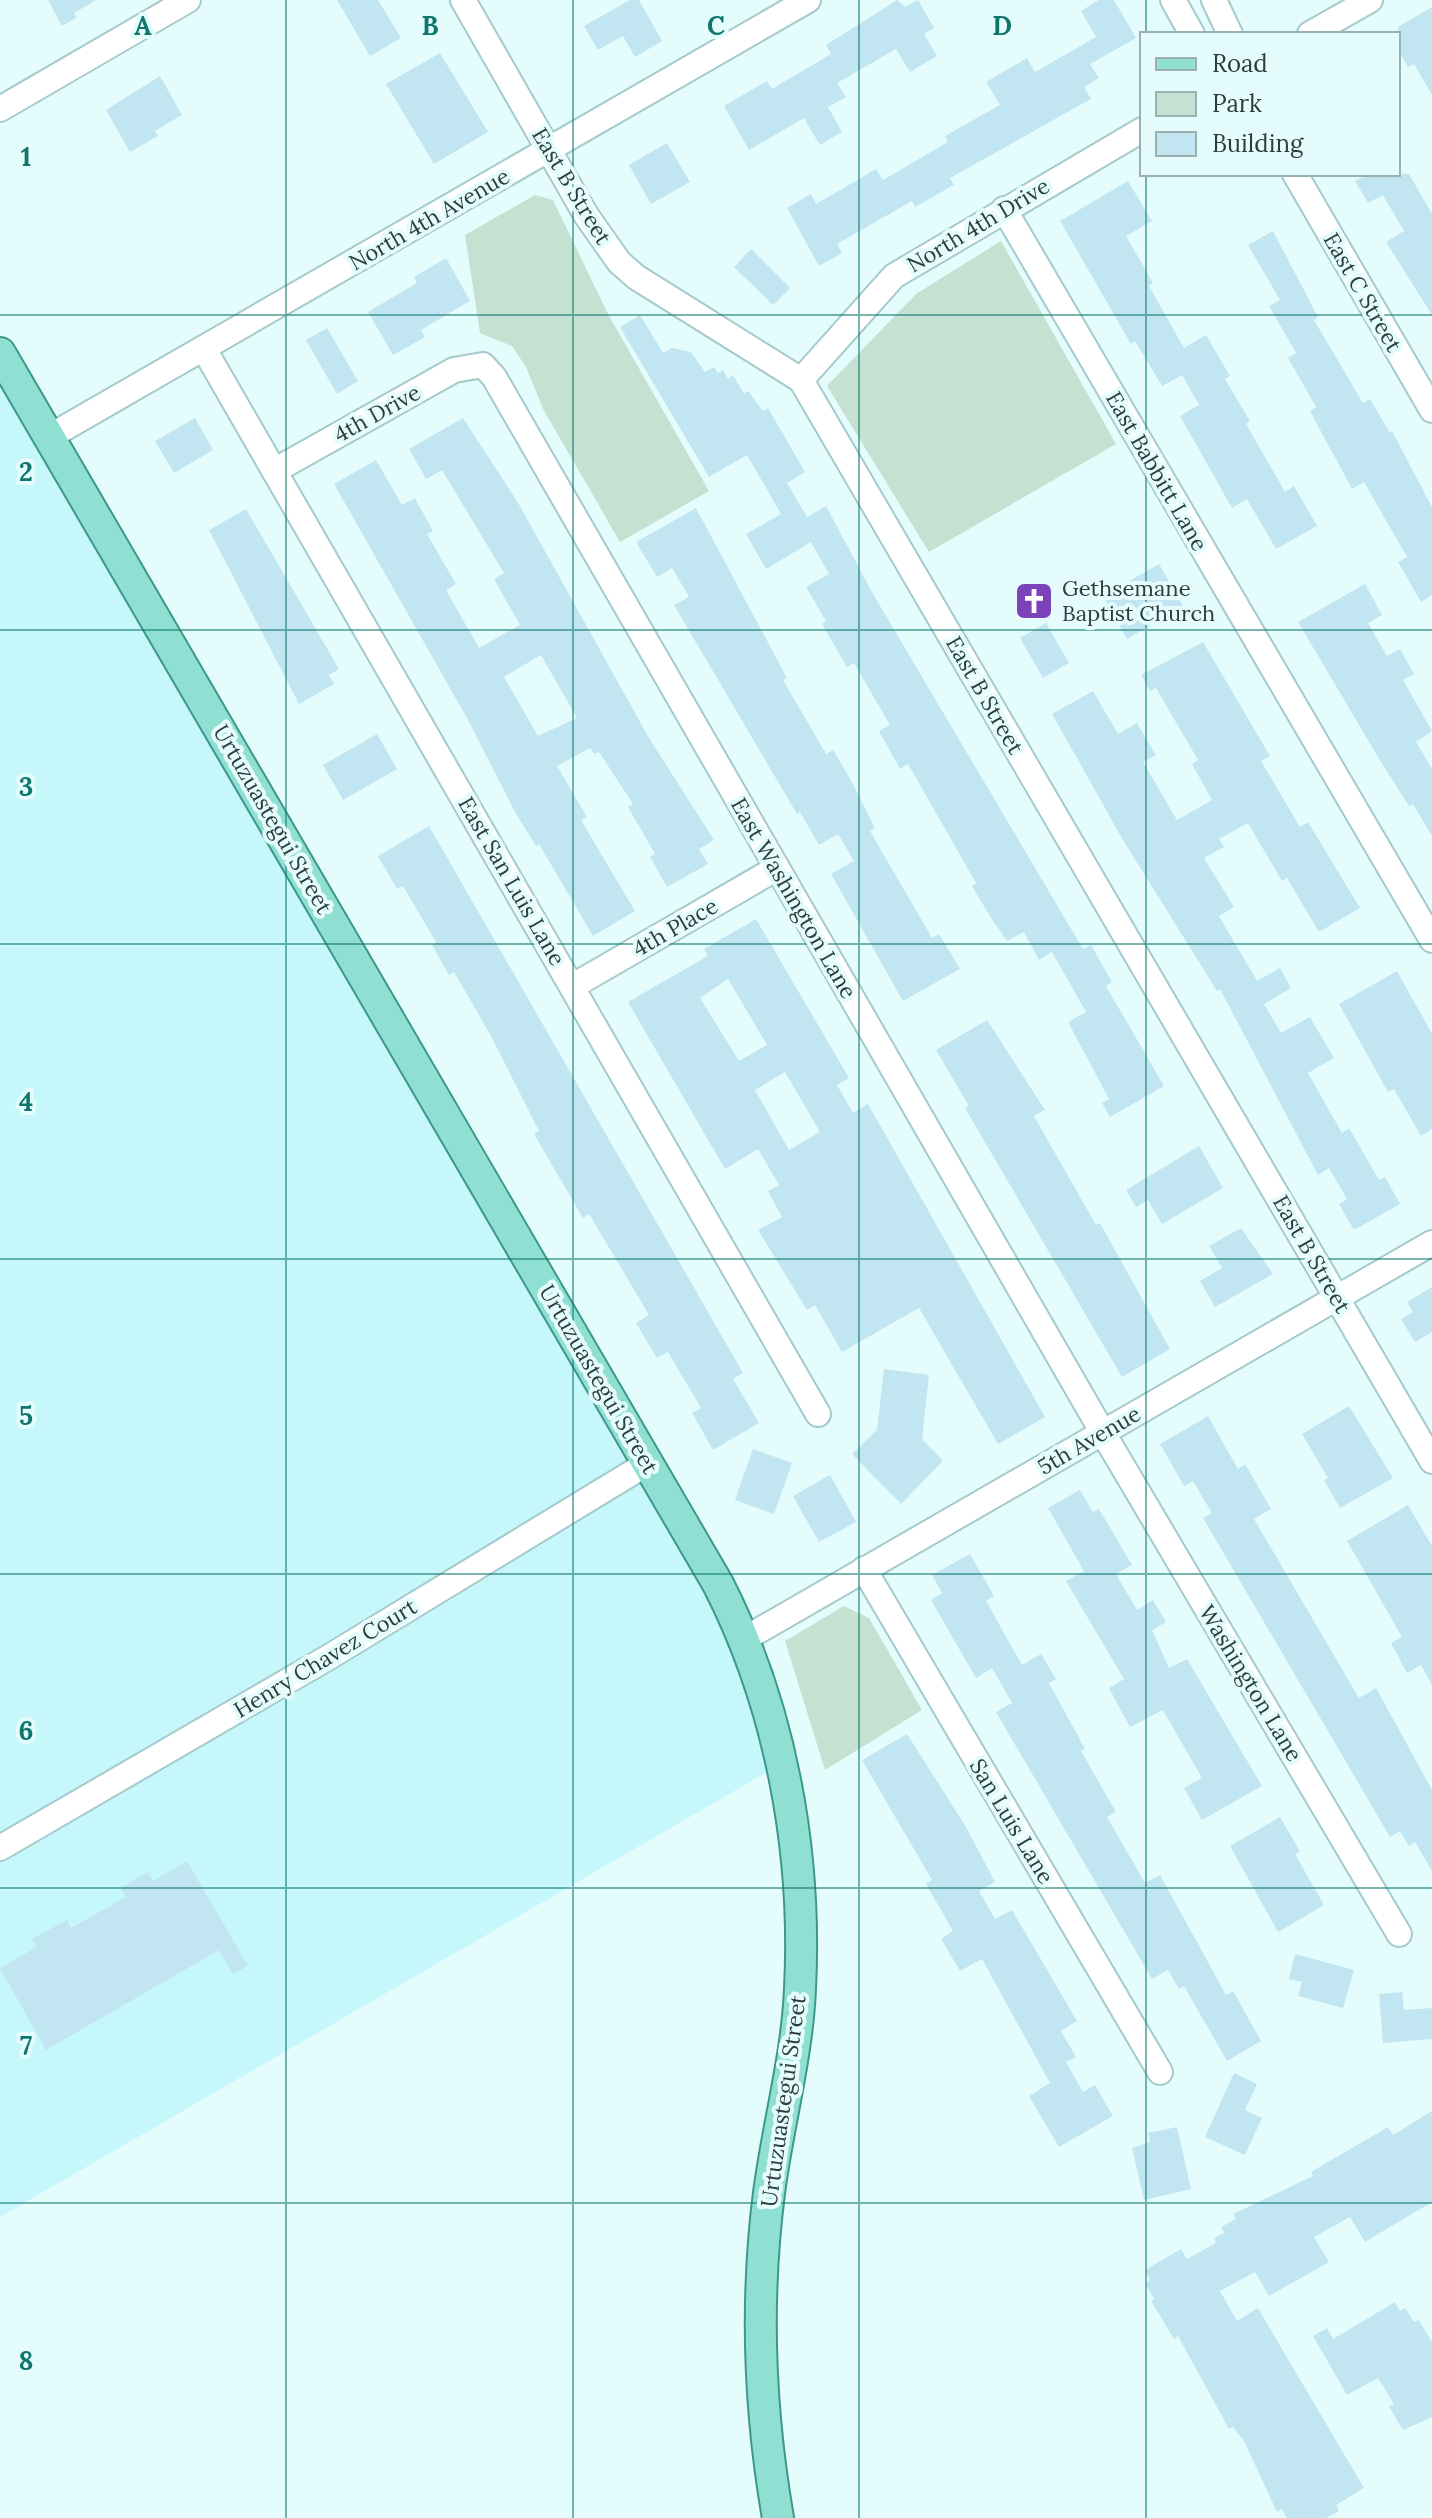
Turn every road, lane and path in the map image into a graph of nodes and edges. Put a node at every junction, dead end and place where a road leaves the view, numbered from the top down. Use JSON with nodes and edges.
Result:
{"nodes":[{"id":1,"x":188,"y":0,"type":"edge"},
{"id":2,"x":463,"y":0,"type":"edge"},
{"id":3,"x":808,"y":0,"type":"edge"},
{"id":4,"x":1173,"y":0,"type":"edge"},
{"id":5,"x":1214,"y":0,"type":"edge"},
{"id":6,"x":1370,"y":0,"type":"edge"},
{"id":7,"x":1191,"y":32,"type":"edge"},
{"id":8,"x":1229,"y":32,"type":"edge"},
{"id":9,"x":1314,"y":32,"type":"edge"},
{"id":10,"x":0,"y":109,"type":"edge"},
{"id":11,"x":1140,"y":131,"type":"edge"},
{"id":12,"x":549,"y":151,"type":"junction"},
{"id":13,"x":1296,"y":176,"type":"edge"},
{"id":14,"x":1004,"y":209,"type":"junction"},
{"id":15,"x":204,"y":349,"type":"junction"},
{"id":16,"x":0,"y":353,"type":"edge"},
{"id":17,"x":483,"y":365,"type":"joint"},
{"id":18,"x":801,"y":380,"type":"junction"},
{"id":19,"x":1432,"y":410,"type":"edge"},
{"id":20,"x":49,"y":437,"type":"junction"},
{"id":21,"x":274,"y":471,"type":"junction"},
{"id":22,"x":777,"y":868,"type":"junction"},
{"id":23,"x":1432,"y":940,"type":"edge"},
{"id":24,"x":573,"y":986,"type":"junction"},
{"id":25,"x":1432,"y":1243,"type":"edge"},
{"id":26,"x":1337,"y":1297,"type":"junction"},
{"id":27,"x":818,"y":1414,"type":"dead end"},
{"id":28,"x":1103,"y":1433,"type":"junction"},
{"id":29,"x":1432,"y":1461,"type":"edge"},
{"id":30,"x":648,"y":1463,"type":"junction"},
{"id":31,"x":864,"y":1569,"type":"junction"},
{"id":32,"x":746,"y":1638,"type":"junction"},
{"id":33,"x":0,"y":1848,"type":"edge"},
{"id":34,"x":1399,"y":1934,"type":"dead end"},
{"id":35,"x":1160,"y":2072,"type":"dead end"},
{"id":36,"x":778,"y":2518,"type":"edge"}],
"edges":[{"from":1,"to":10,"type":"street"},
{"from":2,"to":12,"type":"street","name":"East B Street"},
{"from":3,"to":12,"type":"street","name":"North 4th Avenue"},
{"from":4,"to":7,"type":"street"},
{"from":5,"to":8,"type":"street"},
{"from":6,"to":9,"type":"street"},
{"from":11,"to":14,"type":"street","name":"North 4th Drive"},
{"from":12,"to":15,"type":"street","name":"North 4th Avenue"},
{"from":12,"to":18,"type":"street","name":"East B Street"},
{"from":13,"to":19,"type":"street","name":"East C Street"},
{"from":14,"to":18,"type":"street","name":"North 4th Drive"},
{"from":14,"to":23,"type":"street","name":"East Babbitt Lane"},
{"from":15,"to":20,"type":"street","name":"North 4th Avenue"},
{"from":15,"to":21,"type":"street","name":"East San Luis Lane"},
{"from":16,"to":20,"type":"main road","name":"Urtuzuastegui Street"},
{"from":17,"to":21,"type":"street","name":"4th Drive"},
{"from":17,"to":22,"type":"street","name":"East Washington Lane"},
{"from":18,"to":26,"type":"street","name":"East B Street"},
{"from":20,"to":30,"type":"main road","name":"Urtuzuastegui Street"},
{"from":21,"to":24,"type":"street","name":"East San Luis Lane"},
{"from":22,"to":24,"type":"street","name":"4th Place"},
{"from":22,"to":28,"type":"street","name":"East Washington Lane"},
{"from":24,"to":27,"type":"street","name":"East San Luis Lane"},
{"from":25,"to":26,"type":"street","name":"5th Avenue"},
{"from":26,"to":28,"type":"street","name":"5th Avenue"},
{"from":26,"to":29,"type":"street","name":"East B Street"},
{"from":28,"to":31,"type":"street","name":"5th Avenue"},
{"from":28,"to":34,"type":"street","name":"Washington Lane"},
{"from":30,"to":32,"type":"main road","name":"Urtuzuastegui Street"},
{"from":30,"to":33,"type":"street","name":"Henry Chavez Court"},
{"from":31,"to":32,"type":"street","name":"5th Avenue"},
{"from":31,"to":35,"type":"street","name":"San Luis Lane"},
{"from":32,"to":36,"type":"main road","name":"Urtuzuastegui Street"}]}
